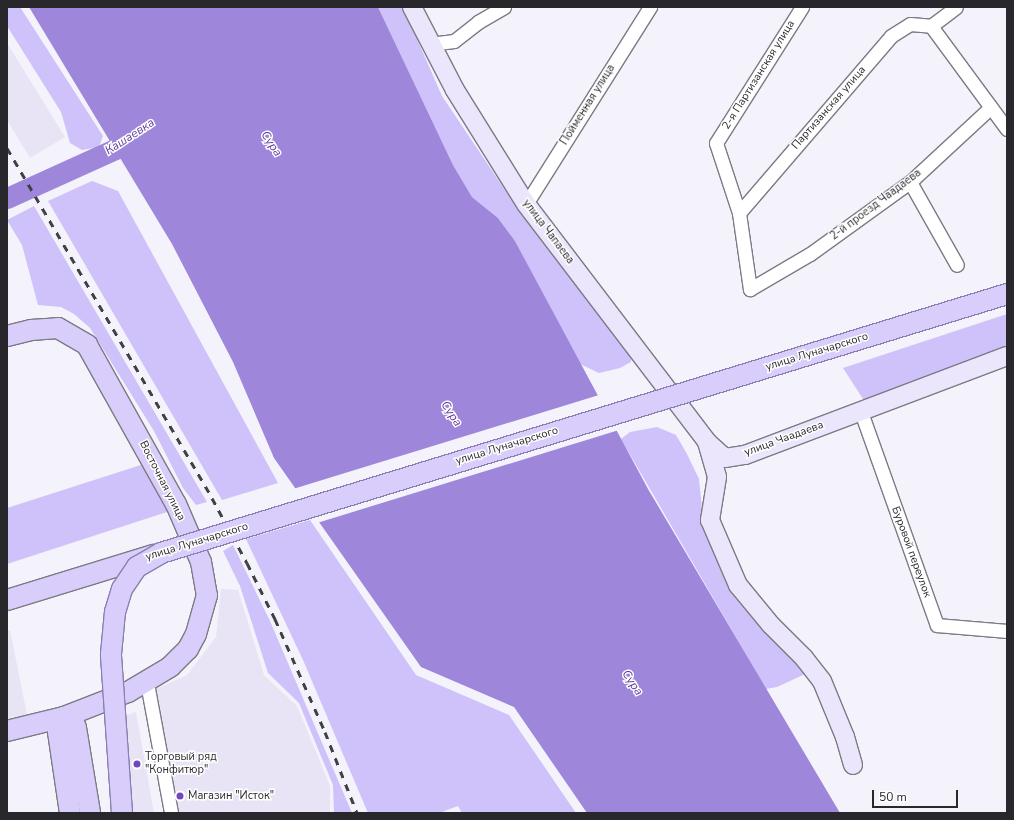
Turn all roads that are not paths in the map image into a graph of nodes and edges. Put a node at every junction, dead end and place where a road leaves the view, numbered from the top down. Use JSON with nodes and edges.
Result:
{"nodes":[{"id":1,"x":412,"y":7,"type":"edge"},
{"id":2,"x":504,"y":7,"type":"edge"},
{"id":3,"x":650,"y":7,"type":"edge"},
{"id":4,"x":802,"y":7,"type":"edge"},
{"id":5,"x":956,"y":7,"type":"edge"},
{"id":6,"x":931,"y":26,"type":"junction"},
{"id":7,"x":430,"y":44,"type":"junction"},
{"id":8,"x":991,"y":107,"type":"junction"},
{"id":9,"x":1007,"y":129,"type":"edge"},
{"id":10,"x":910,"y":182,"type":"junction"},
{"id":11,"x":526,"y":204,"type":"junction"},
{"id":12,"x":739,"y":213,"type":"junction"},
{"id":13,"x":957,"y":265,"type":"dead end"},
{"id":14,"x":1007,"y":294,"type":"edge"},
{"id":15,"x":7,"y":336,"type":"edge"},
{"id":16,"x":1007,"y":356,"type":"edge"},
{"id":17,"x":861,"y":412,"type":"junction"},
{"id":18,"x":707,"y":442,"type":"junction"},
{"id":19,"x":160,"y":553,"type":"junction"},
{"id":20,"x":7,"y":600,"type":"edge"},
{"id":21,"x":1007,"y":631,"type":"edge"},
{"id":22,"x":146,"y":683,"type":"junction"},
{"id":23,"x":88,"y":707,"type":"junction"},
{"id":24,"x":64,"y":717,"type":"junction"},
{"id":25,"x":16,"y":729,"type":"edge"},
{"id":26,"x":78,"y":734,"type":"junction"},
{"id":27,"x":62,"y":755,"type":"junction"},
{"id":28,"x":853,"y":765,"type":"dead end"},
{"id":29,"x":70,"y":813,"type":"edge"},
{"id":30,"x":90,"y":813,"type":"edge"},
{"id":31,"x":122,"y":813,"type":"edge"},
{"id":32,"x":171,"y":813,"type":"edge"}],
"edges":[{"from":1,"to":7,"type":"street","name":"улица Чапаева"},
{"from":2,"to":7,"type":"street"},
{"from":3,"to":11,"type":"street","name":"Пойменная улица"},
{"from":4,"to":12,"type":"street","name":"2-я Партизанская улица"},
{"from":5,"to":6,"type":"street"},
{"from":6,"to":8,"type":"street"},
{"from":6,"to":12,"type":"street","name":"Партизанская улица"},
{"from":7,"to":11,"type":"street","name":"улица Чапаева"},
{"from":8,"to":9,"type":"street"},
{"from":8,"to":10,"type":"street","name":"2-й проезд Чаадаева"},
{"from":10,"to":12,"type":"street","name":"2-й проезд Чаадаева"},
{"from":10,"to":13,"type":"street"},
{"from":11,"to":18,"type":"street","name":"улица Чапаева"},
{"from":14,"to":19,"type":"main road","name":"улица Луначарского","bridge":true},
{"from":15,"to":22,"type":"main road","name":"Восточная улица"},
{"from":16,"to":17,"type":"street","name":"улица Чаадаева"},
{"from":17,"to":18,"type":"street","name":"улица Чаадаева"},
{"from":17,"to":21,"type":"street","name":"Буровой переулок"},
{"from":18,"to":28,"type":"street"},
{"from":19,"to":20,"type":"main road","name":"улица Луначарского","bridge":true},
{"from":19,"to":31,"type":"main road","bridge":true},
{"from":22,"to":23,"type":"main road","name":"Восточная улица"},
{"from":22,"to":32,"type":"street"},
{"from":23,"to":24,"type":"main road","name":"Восточная улица"},
{"from":23,"to":26,"type":"main road"},
{"from":24,"to":25,"type":"main road","name":"Восточная улица"},
{"from":24,"to":26,"type":"main road"},
{"from":24,"to":27,"type":"main road"},
{"from":25,"to":27,"type":"main road"},
{"from":26,"to":30,"type":"main road"},
{"from":27,"to":29,"type":"main road"}]}
